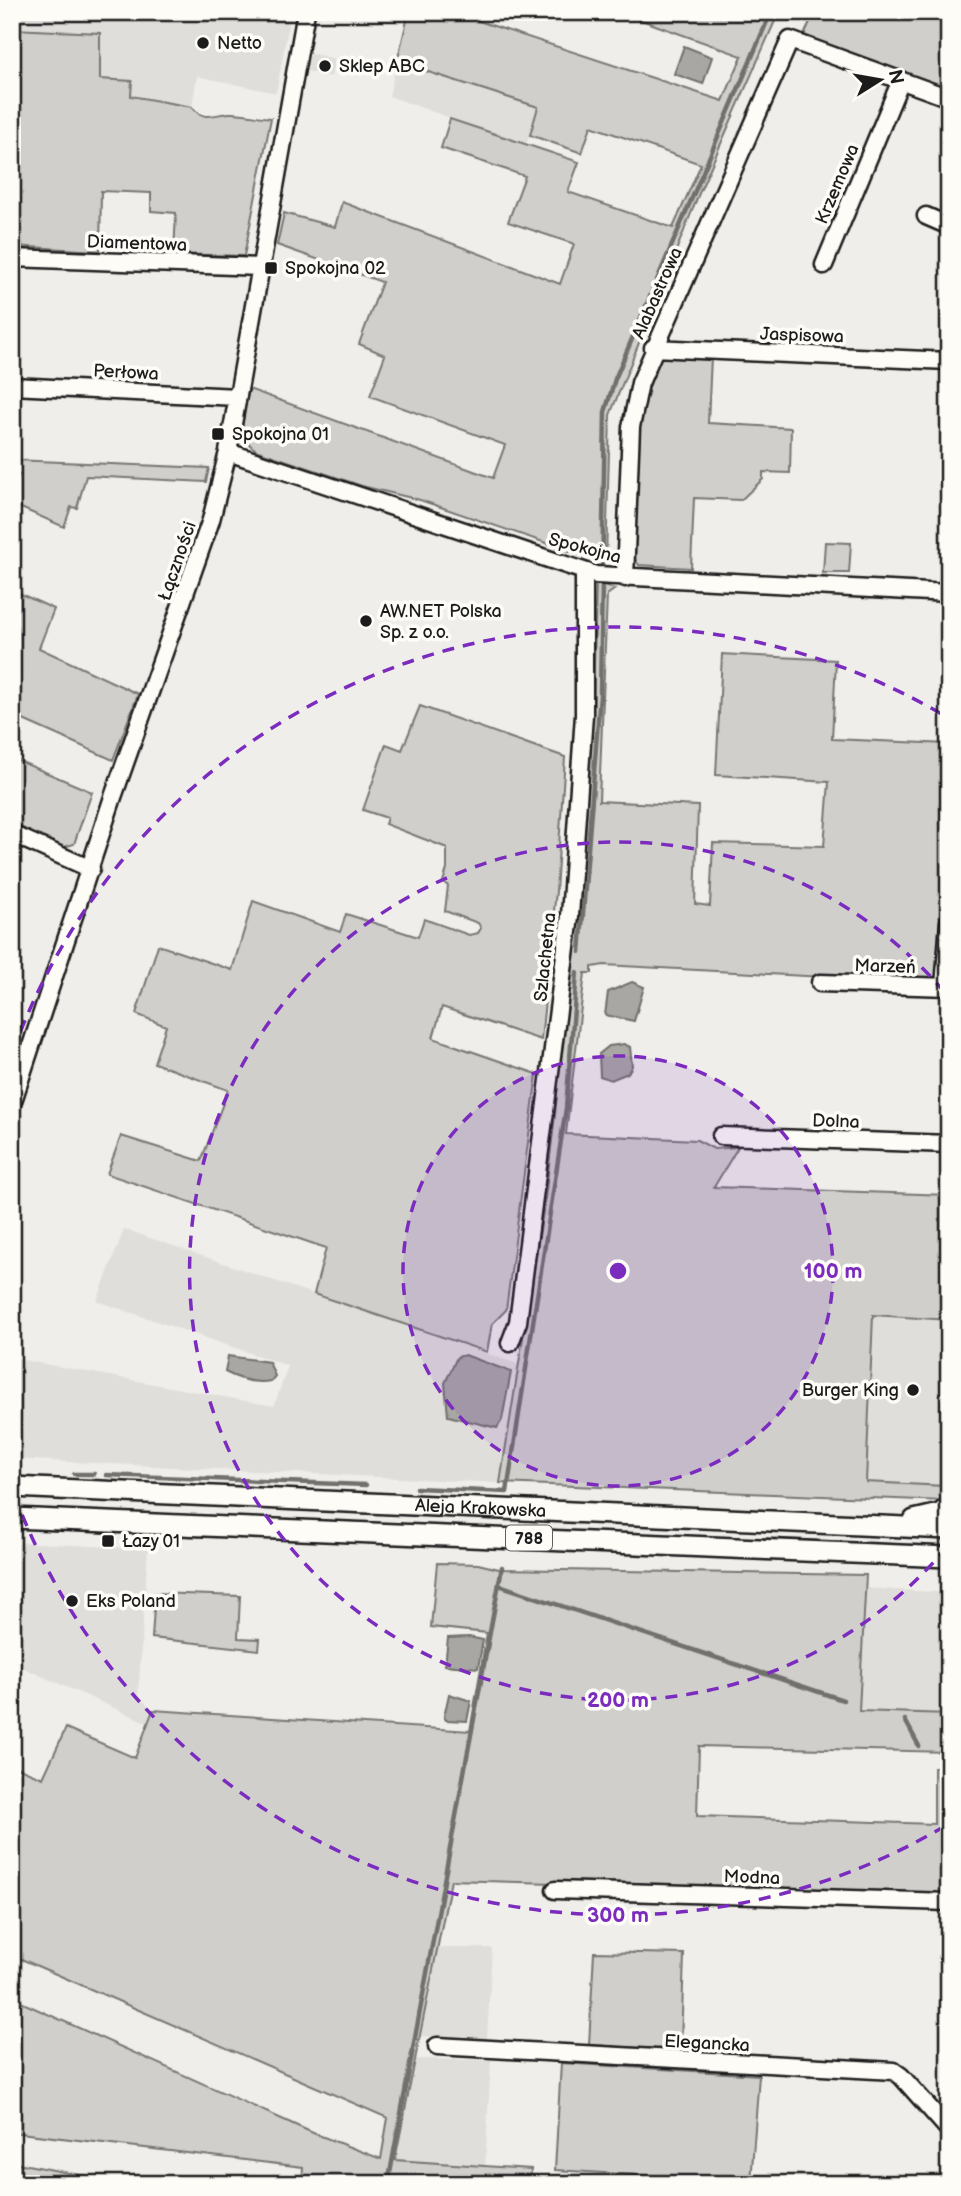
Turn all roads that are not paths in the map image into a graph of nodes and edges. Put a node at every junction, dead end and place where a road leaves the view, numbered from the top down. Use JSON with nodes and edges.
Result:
{"nodes":[{"id":1,"x":306,"y":12,"type":"edge"},
{"id":2,"x":901,"y":80,"type":"junction"},
{"id":3,"x":949,"y":98,"type":"edge"},
{"id":4,"x":926,"y":216,"type":"dead end"},
{"id":5,"x":949,"y":226,"type":"edge"},
{"id":6,"x":12,"y":258,"type":"edge"},
{"id":7,"x":824,"y":265,"type":"dead end"},
{"id":8,"x":261,"y":267,"type":"junction"},
{"id":9,"x":653,"y":348,"type":"junction"},
{"id":10,"x":949,"y":361,"type":"edge"},
{"id":11,"x":12,"y":386,"type":"edge"},
{"id":12,"x":237,"y":397,"type":"junction"},
{"id":13,"x":228,"y":452,"type":"junction"},
{"id":14,"x":596,"y":574,"type":"junction"},
{"id":15,"x":625,"y":578,"type":"junction"},
{"id":16,"x":949,"y":593,"type":"edge"},
{"id":17,"x":12,"y":834,"type":"edge"},
{"id":18,"x":91,"y":869,"type":"junction"},
{"id":19,"x":949,"y":922,"type":"edge"},
{"id":20,"x":820,"y":983,"type":"dead end"},
{"id":21,"x":946,"y":987,"type":"edge"},
{"id":22,"x":12,"y":1104,"type":"edge"},
{"id":23,"x":721,"y":1136,"type":"dead end"},
{"id":24,"x":949,"y":1144,"type":"edge"},
{"id":25,"x":510,"y":1343,"type":"dead end"},
{"id":26,"x":12,"y":1487,"type":"edge"},
{"id":27,"x":949,"y":1507,"type":"edge"},
{"id":28,"x":12,"y":1518,"type":"edge"},
{"id":29,"x":887,"y":1526,"type":"junction"},
{"id":30,"x":949,"y":1529,"type":"edge"},
{"id":31,"x":949,"y":1557,"type":"edge"},
{"id":32,"x":555,"y":1890,"type":"dead end"},
{"id":33,"x":949,"y":1902,"type":"edge"},
{"id":34,"x":437,"y":2046,"type":"dead end"},
{"id":35,"x":949,"y":2130,"type":"edge"}],
"edges":[{"from":1,"to":8,"type":"street","name":"Łączności"},
{"from":2,"to":3,"type":"street"},
{"from":2,"to":7,"type":"street","name":"Krzemowa"},
{"from":2,"to":9,"type":"street","name":"Alabastrowa"},
{"from":4,"to":5,"type":"street"},
{"from":6,"to":8,"type":"street","name":"Diamentowa"},
{"from":8,"to":12,"type":"street","name":"Łączności"},
{"from":9,"to":10,"type":"street","name":"Jaspisowa"},
{"from":9,"to":15,"type":"street","name":"Alabastrowa"},
{"from":11,"to":12,"type":"street","name":"Perłowa"},
{"from":12,"to":13,"type":"street","name":"Łączności"},
{"from":13,"to":14,"type":"street","name":"Spokojna"},
{"from":13,"to":18,"type":"street","name":"Łączności"},
{"from":14,"to":15,"type":"street","name":"Spokojna"},
{"from":14,"to":25,"type":"street","name":"Szlachetna"},
{"from":15,"to":16,"type":"street","name":"Spokojna"},
{"from":17,"to":18,"type":"street"},
{"from":18,"to":22,"type":"street","name":"Łączności"},
{"from":19,"to":21,"type":"street"},
{"from":20,"to":21,"type":"street","name":"Marzeń"},
{"from":23,"to":24,"type":"street","name":"Dolna"},
{"from":26,"to":29,"type":"main road","name":"Aleja Krakowska","number":"788"},
{"from":27,"to":29,"type":"main road"},
{"from":28,"to":31,"type":"main road","name":"Aleja Krakowska","number":"788"},
{"from":29,"to":30,"type":"main road","name":"Aleja Krakowska","number":"788"},
{"from":32,"to":33,"type":"street","name":"Modna"},
{"from":34,"to":35,"type":"street","name":"Elegancka"}]}
